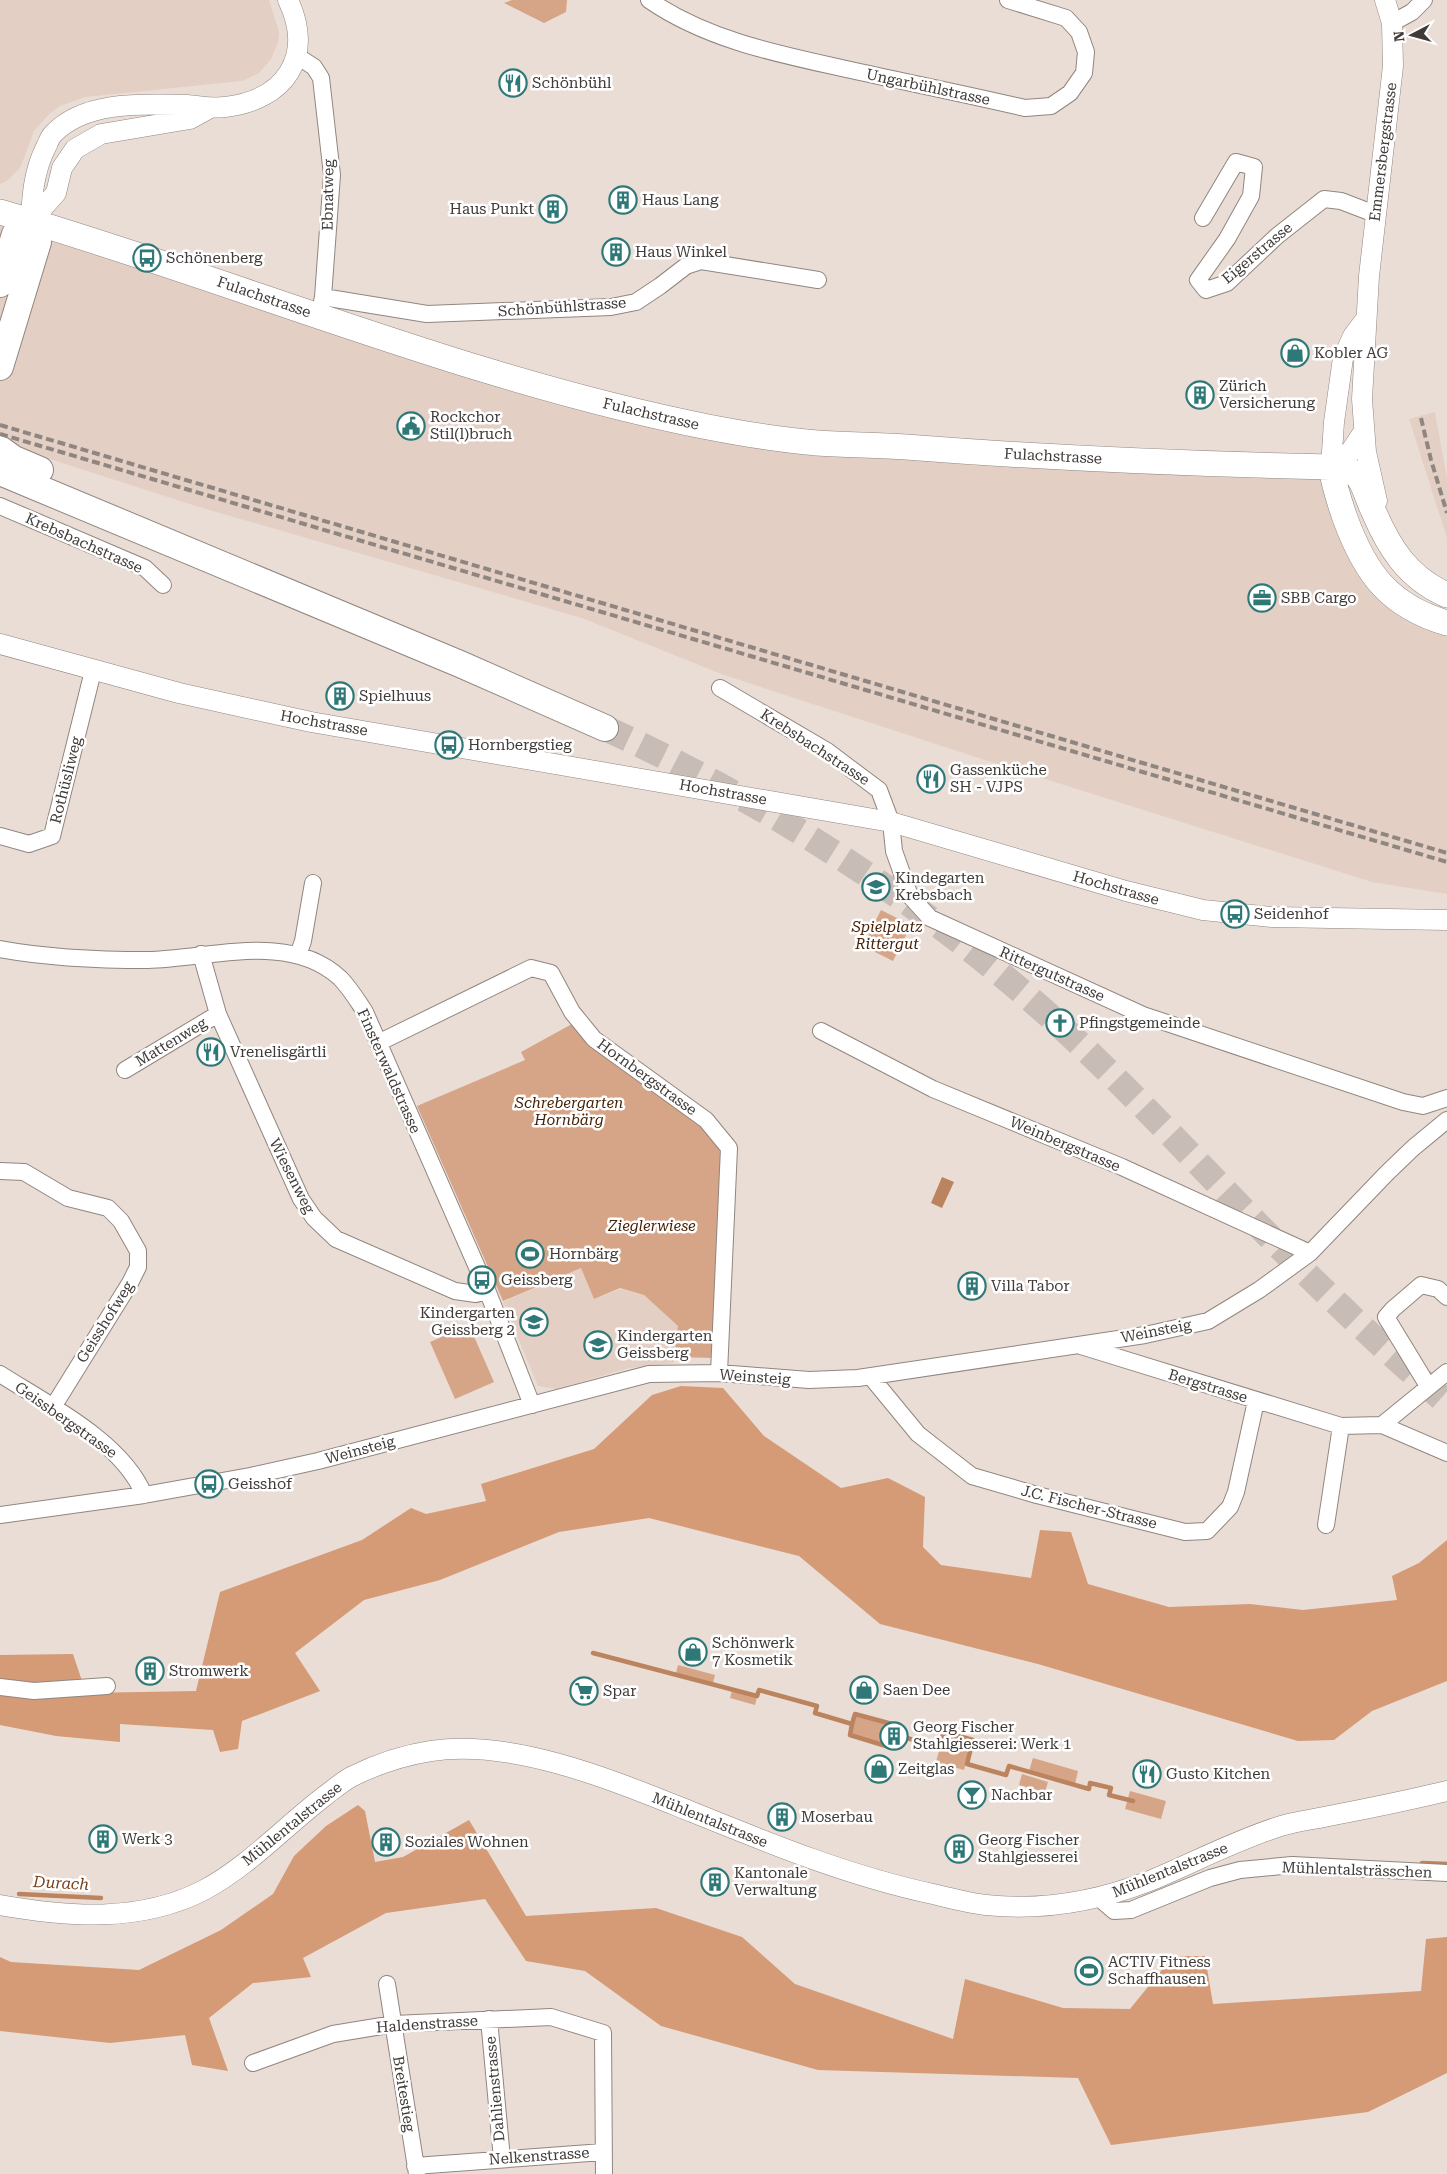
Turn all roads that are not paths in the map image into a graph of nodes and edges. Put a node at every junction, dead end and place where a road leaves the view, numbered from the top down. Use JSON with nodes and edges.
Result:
{"nodes":[{"id":1,"x":288,"y":0,"type":"edge"},
{"id":2,"x":649,"y":0,"type":"edge"},
{"id":3,"x":1008,"y":0,"type":"edge"},
{"id":4,"x":1385,"y":0,"type":"edge"},
{"id":5,"x":1424,"y":0,"type":"edge"},
{"id":6,"x":1392,"y":23,"type":"junction"},
{"id":7,"x":297,"y":56,"type":"junction"},
{"id":8,"x":210,"y":108,"type":"junction"},
{"id":9,"x":0,"y":212,"type":"edge"},
{"id":10,"x":1375,"y":214,"type":"junction"},
{"id":11,"x":1203,"y":218,"type":"dead end"},
{"id":12,"x":28,"y":232,"type":"junction"},
{"id":13,"x":818,"y":280,"type":"dead end"},
{"id":14,"x":0,"y":284,"type":"edge"},
{"id":15,"x":321,"y":306,"type":"junction"},
{"id":16,"x":1365,"y":320,"type":"junction"},
{"id":17,"x":0,"y":367,"type":"edge"},
{"id":18,"x":1364,"y":431,"type":"junction"},
{"id":19,"x":0,"y":449,"type":"edge"},
{"id":20,"x":1331,"y":467,"type":"junction"},
{"id":21,"x":0,"y":472,"type":"edge"},
{"id":22,"x":0,"y":479,"type":"edge"},
{"id":23,"x":0,"y":506,"type":"edge"},
{"id":24,"x":1377,"y":520,"type":"junction"},
{"id":25,"x":164,"y":585,"type":"dead end"},
{"id":26,"x":1447,"y":596,"type":"edge"},
{"id":27,"x":1447,"y":623,"type":"edge"},
{"id":28,"x":0,"y":644,"type":"edge"},
{"id":29,"x":433,"y":652,"type":"junction"},
{"id":30,"x":93,"y":671,"type":"junction"},
{"id":31,"x":720,"y":688,"type":"dead end"},
{"id":32,"x":605,"y":728,"type":"tunnel mouth"},
{"id":33,"x":892,"y":822,"type":"junction"},
{"id":34,"x":0,"y":836,"type":"edge"},
{"id":35,"x":313,"y":883,"type":"dead end"},
{"id":36,"x":1447,"y":920,"type":"edge"},
{"id":37,"x":0,"y":949,"type":"edge"},
{"id":38,"x":201,"y":954,"type":"junction"},
{"id":39,"x":298,"y":955,"type":"junction"},
{"id":40,"x":218,"y":1014,"type":"junction"},
{"id":41,"x":821,"y":1030,"type":"dead end"},
{"id":42,"x":378,"y":1043,"type":"junction"},
{"id":43,"x":124,"y":1070,"type":"dead end"},
{"id":44,"x":1447,"y":1098,"type":"edge"},
{"id":45,"x":1447,"y":1120,"type":"edge"},
{"id":46,"x":0,"y":1171,"type":"edge"},
{"id":47,"x":1310,"y":1253,"type":"junction"},
{"id":48,"x":487,"y":1290,"type":"junction"},
{"id":49,"x":1447,"y":1297,"type":"edge"},
{"id":50,"x":1076,"y":1345,"type":"junction"},
{"id":51,"x":1447,"y":1372,"type":"edge"},
{"id":52,"x":0,"y":1374,"type":"edge"},
{"id":53,"x":718,"y":1374,"type":"junction"},
{"id":54,"x":871,"y":1377,"type":"junction"},
{"id":55,"x":1428,"y":1386,"type":"junction"},
{"id":56,"x":1256,"y":1401,"type":"junction"},
{"id":57,"x":532,"y":1404,"type":"junction"},
{"id":58,"x":53,"y":1407,"type":"junction"},
{"id":59,"x":1382,"y":1425,"type":"junction"},
{"id":60,"x":1341,"y":1426,"type":"junction"},
{"id":61,"x":1447,"y":1453,"type":"edge"},
{"id":62,"x":144,"y":1495,"type":"junction"},
{"id":63,"x":0,"y":1515,"type":"edge"},
{"id":64,"x":1326,"y":1525,"type":"dead end"},
{"id":65,"x":106,"y":1686,"type":"dead end"},
{"id":66,"x":0,"y":1687,"type":"edge"},
{"id":67,"x":1447,"y":1791,"type":"edge"},
{"id":68,"x":1447,"y":1873,"type":"edge"},
{"id":69,"x":1098,"y":1898,"type":"junction"},
{"id":70,"x":0,"y":1905,"type":"edge"},
{"id":71,"x":387,"y":1984,"type":"dead end"},
{"id":72,"x":489,"y":2019,"type":"junction"},
{"id":73,"x":394,"y":2024,"type":"junction"},
{"id":74,"x":253,"y":2063,"type":"dead end"},
{"id":75,"x":604,"y":2152,"type":"junction"},
{"id":76,"x":502,"y":2159,"type":"junction"},
{"id":77,"x":416,"y":2170,"type":"edge"},
{"id":78,"x":604,"y":2174,"type":"edge"}],
"edges":[{"from":1,"to":7,"type":"street"},
{"from":2,"to":3,"type":"street","name":"Ungarbühlstrasse"},
{"from":4,"to":6,"type":"street","name":"Emmersbergstrasse"},
{"from":5,"to":6,"type":"street"},
{"from":6,"to":10,"type":"street","name":"Emmersbergstrasse"},
{"from":7,"to":8,"type":"street"},
{"from":7,"to":15,"type":"street","name":"Ebnatweg"},
{"from":8,"to":12,"type":"street"},
{"from":8,"to":12,"type":"street"},
{"from":9,"to":12,"type":"main road","name":"Fulachstrasse"},
{"from":10,"to":11,"type":"street","name":"Eigerstrasse"},
{"from":10,"to":16,"type":"street","name":"Emmersbergstrasse"},
{"from":12,"to":14,"type":"highway"},
{"from":12,"to":15,"type":"main road","name":"Fulachstrasse"},
{"from":12,"to":17,"type":"highway"},
{"from":13,"to":15,"type":"street","name":"Schönbühlstrasse"},
{"from":15,"to":20,"type":"main road","name":"Fulachstrasse"},
{"from":16,"to":18,"type":"street","name":"Emmersbergstrasse"},
{"from":16,"to":20,"type":"street","name":"Emmersbergstrasse"},
{"from":18,"to":20,"type":"street"},
{"from":18,"to":24,"type":"street","name":"Emmersbergstrasse"},
{"from":19,"to":29,"type":"highway"},
{"from":20,"to":24,"type":"main road","name":"Fulachstrasse"},
{"from":20,"to":27,"type":"main road"},
{"from":21,"to":29,"type":"highway"},
{"from":22,"to":29,"type":"highway"},
{"from":23,"to":25,"type":"street","name":"Krebsbachstrasse"},
{"from":24,"to":26,"type":"main road","name":"Fulachstrasse"},
{"from":28,"to":30,"type":"street","name":"Hochstrasse"},
{"from":29,"to":32,"type":"highway"},
{"from":30,"to":33,"type":"street","name":"Hochstrasse"},
{"from":30,"to":34,"type":"street","name":"Rothüsliweg"},
{"from":31,"to":33,"type":"street","name":"Krebsbachstrasse"},
{"from":33,"to":36,"type":"street","name":"Hochstrasse"},
{"from":33,"to":44,"type":"street","name":"Rittergutstrasse"},
{"from":35,"to":39,"type":"street"},
{"from":37,"to":38,"type":"street","name":"Finsterwaldstrasse"},
{"from":38,"to":39,"type":"street","name":"Finsterwaldstrasse"},
{"from":38,"to":40,"type":"street","name":"Wiesenweg"},
{"from":39,"to":42,"type":"street","name":"Finsterwaldstrasse"},
{"from":40,"to":43,"type":"street","name":"Mattenweg"},
{"from":40,"to":48,"type":"street","name":"Wiesenweg"},
{"from":41,"to":47,"type":"street","name":"Weinbergstrasse"},
{"from":42,"to":48,"type":"street","name":"Finsterwaldstrasse"},
{"from":42,"to":53,"type":"street","name":"Hornbergstrasse"},
{"from":45,"to":47,"type":"street","name":"Weinsteig"},
{"from":46,"to":58,"type":"street","name":"Geisshofweg"},
{"from":47,"to":50,"type":"street","name":"Weinsteig"},
{"from":48,"to":57,"type":"street","name":"Finsterwaldstrasse"},
{"from":49,"to":55,"type":"street"},
{"from":50,"to":54,"type":"street","name":"Weinsteig"},
{"from":50,"to":56,"type":"street","name":"Bergstrasse"},
{"from":51,"to":55,"type":"street"},
{"from":52,"to":58,"type":"street","name":"Geissbergstrasse"},
{"from":53,"to":54,"type":"street","name":"Weinsteig"},
{"from":53,"to":57,"type":"street","name":"Weinsteig"},
{"from":54,"to":56,"type":"street","name":"J.C. Fischer-Strasse"},
{"from":55,"to":59,"type":"street"},
{"from":56,"to":60,"type":"street","name":"Bergstrasse"},
{"from":57,"to":62,"type":"street","name":"Weinsteig"},
{"from":58,"to":62,"type":"street","name":"Geissbergstrasse"},
{"from":59,"to":60,"type":"street","name":"Bergstrasse"},
{"from":59,"to":61,"type":"street","name":"Bergstrasse"},
{"from":60,"to":64,"type":"street"},
{"from":62,"to":63,"type":"street","name":"Weinsteig"},
{"from":65,"to":66,"type":"street"},
{"from":67,"to":69,"type":"street","name":"Mühlentalstrasse"},
{"from":68,"to":69,"type":"street","name":"Mühlentalsträsschen"},
{"from":69,"to":70,"type":"street","name":"Mühlentalstrasse"},
{"from":71,"to":73,"type":"street","name":"Breitestieg"},
{"from":72,"to":73,"type":"street","name":"Haldenstrasse"},
{"from":72,"to":75,"type":"street","name":"Haldenstrasse"},
{"from":72,"to":76,"type":"street","name":"Dahlienstrasse"},
{"from":73,"to":74,"type":"street","name":"Haldenstrasse"},
{"from":73,"to":77,"type":"street","name":"Breitestieg"},
{"from":75,"to":76,"type":"street","name":"Nelkenstrasse"},
{"from":75,"to":78,"type":"street"},
{"from":76,"to":77,"type":"street","name":"Nelkenstrasse"}]}
